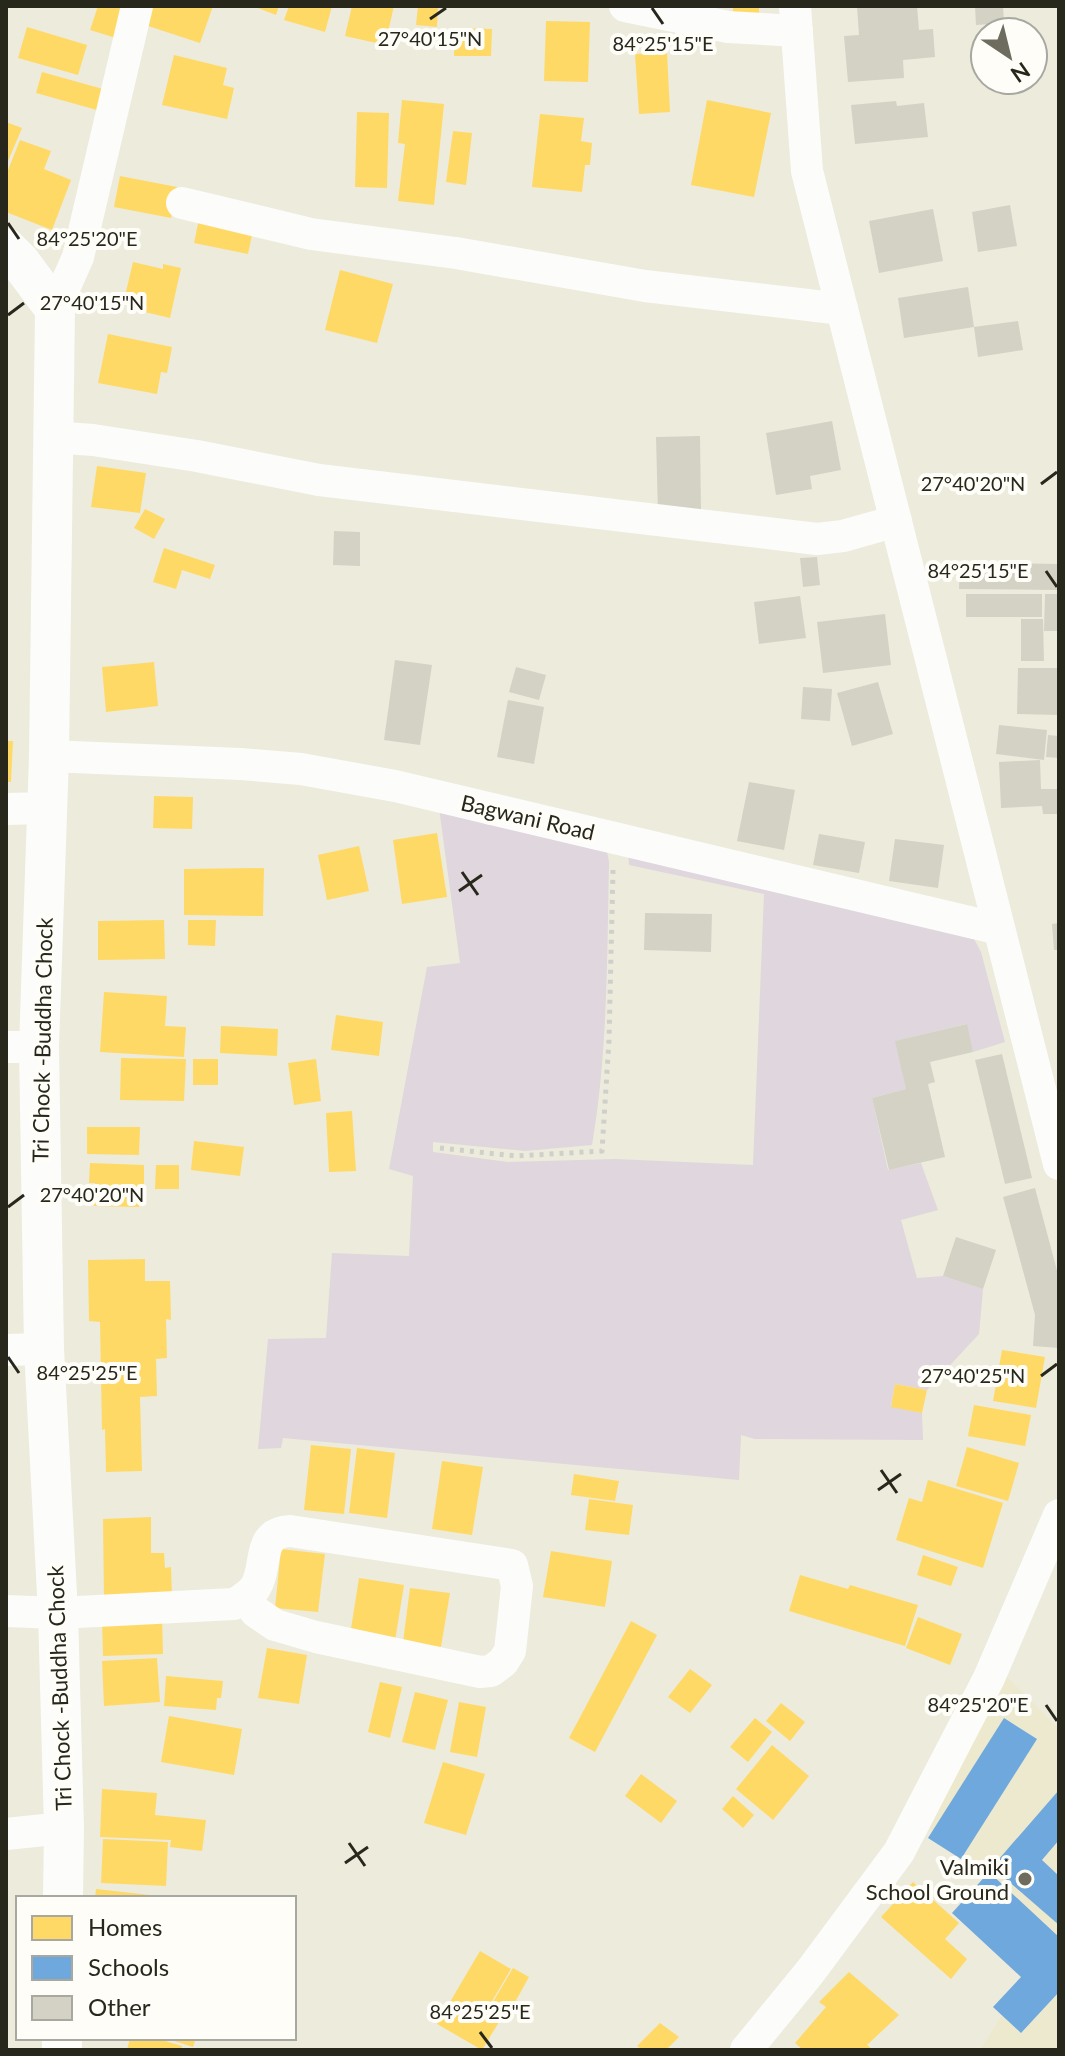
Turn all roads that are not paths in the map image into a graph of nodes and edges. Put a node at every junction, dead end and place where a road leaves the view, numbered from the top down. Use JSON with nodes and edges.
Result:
{"nodes":[{"id":1,"x":137,"y":6,"type":"edge"},
{"id":2,"x":625,"y":6,"type":"edge"},
{"id":3,"x":796,"y":19,"type":"edge"},
{"id":4,"x":182,"y":203,"type":"dead end"},
{"id":5,"x":6,"y":248,"type":"edge"},
{"id":6,"x":55,"y":309,"type":"junction"},
{"id":7,"x":842,"y":309,"type":"junction"},
{"id":8,"x":52,"y":437,"type":"junction"},
{"id":9,"x":896,"y":521,"type":"junction"},
{"id":10,"x":49,"y":756,"type":"junction"},
{"id":11,"x":47,"y":808,"type":"junction"},
{"id":12,"x":6,"y":809,"type":"edge"},
{"id":13,"x":999,"y":929,"type":"junction"},
{"id":14,"x":22,"y":1047,"type":"edge"},
{"id":15,"x":1059,"y":1164,"type":"edge"},
{"id":16,"x":25,"y":1350,"type":"edge"},
{"id":17,"x":1059,"y":1515,"type":"edge"},
{"id":18,"x":245,"y":1598,"type":"junction"},
{"id":19,"x":6,"y":1611,"type":"edge"},
{"id":20,"x":58,"y":1613,"type":"junction"},
{"id":21,"x":64,"y":1828,"type":"junction"},
{"id":22,"x":6,"y":1834,"type":"edge"},
{"id":23,"x":63,"y":1896,"type":"edge"},
{"id":24,"x":746,"y":2050,"type":"edge"}],
"edges":[{"from":1,"to":6,"type":"street"},
{"from":2,"to":3,"type":"street"},
{"from":3,"to":7,"type":"street"},
{"from":4,"to":7,"type":"street"},
{"from":5,"to":6,"type":"street"},
{"from":6,"to":8,"type":"street","name":"Tri Chock -Buddha Chock"},
{"from":7,"to":9,"type":"street"},
{"from":8,"to":9,"type":"street"},
{"from":8,"to":10,"type":"street","name":"Tri Chock -Buddha Chock"},
{"from":9,"to":13,"type":"street"},
{"from":10,"to":11,"type":"street","name":"Tri Chock -Buddha Chock"},
{"from":10,"to":13,"type":"street","name":"Bagwani Road"},
{"from":11,"to":12,"type":"street"},
{"from":11,"to":14,"type":"street","name":"Tri Chock -Buddha Chock"},
{"from":13,"to":15,"type":"street"},
{"from":14,"to":16,"type":"street","name":"Tri Chock -Buddha Chock"},
{"from":16,"to":20,"type":"street","name":"Tri Chock -Buddha Chock"},
{"from":17,"to":24,"type":"street"},
{"from":18,"to":18,"type":"street"},
{"from":18,"to":20,"type":"street"},
{"from":19,"to":20,"type":"street"},
{"from":20,"to":21,"type":"street","name":"Tri Chock -Buddha Chock"},
{"from":21,"to":22,"type":"street"},
{"from":21,"to":23,"type":"street","name":"Tri Chock -Buddha Chock"}]}
